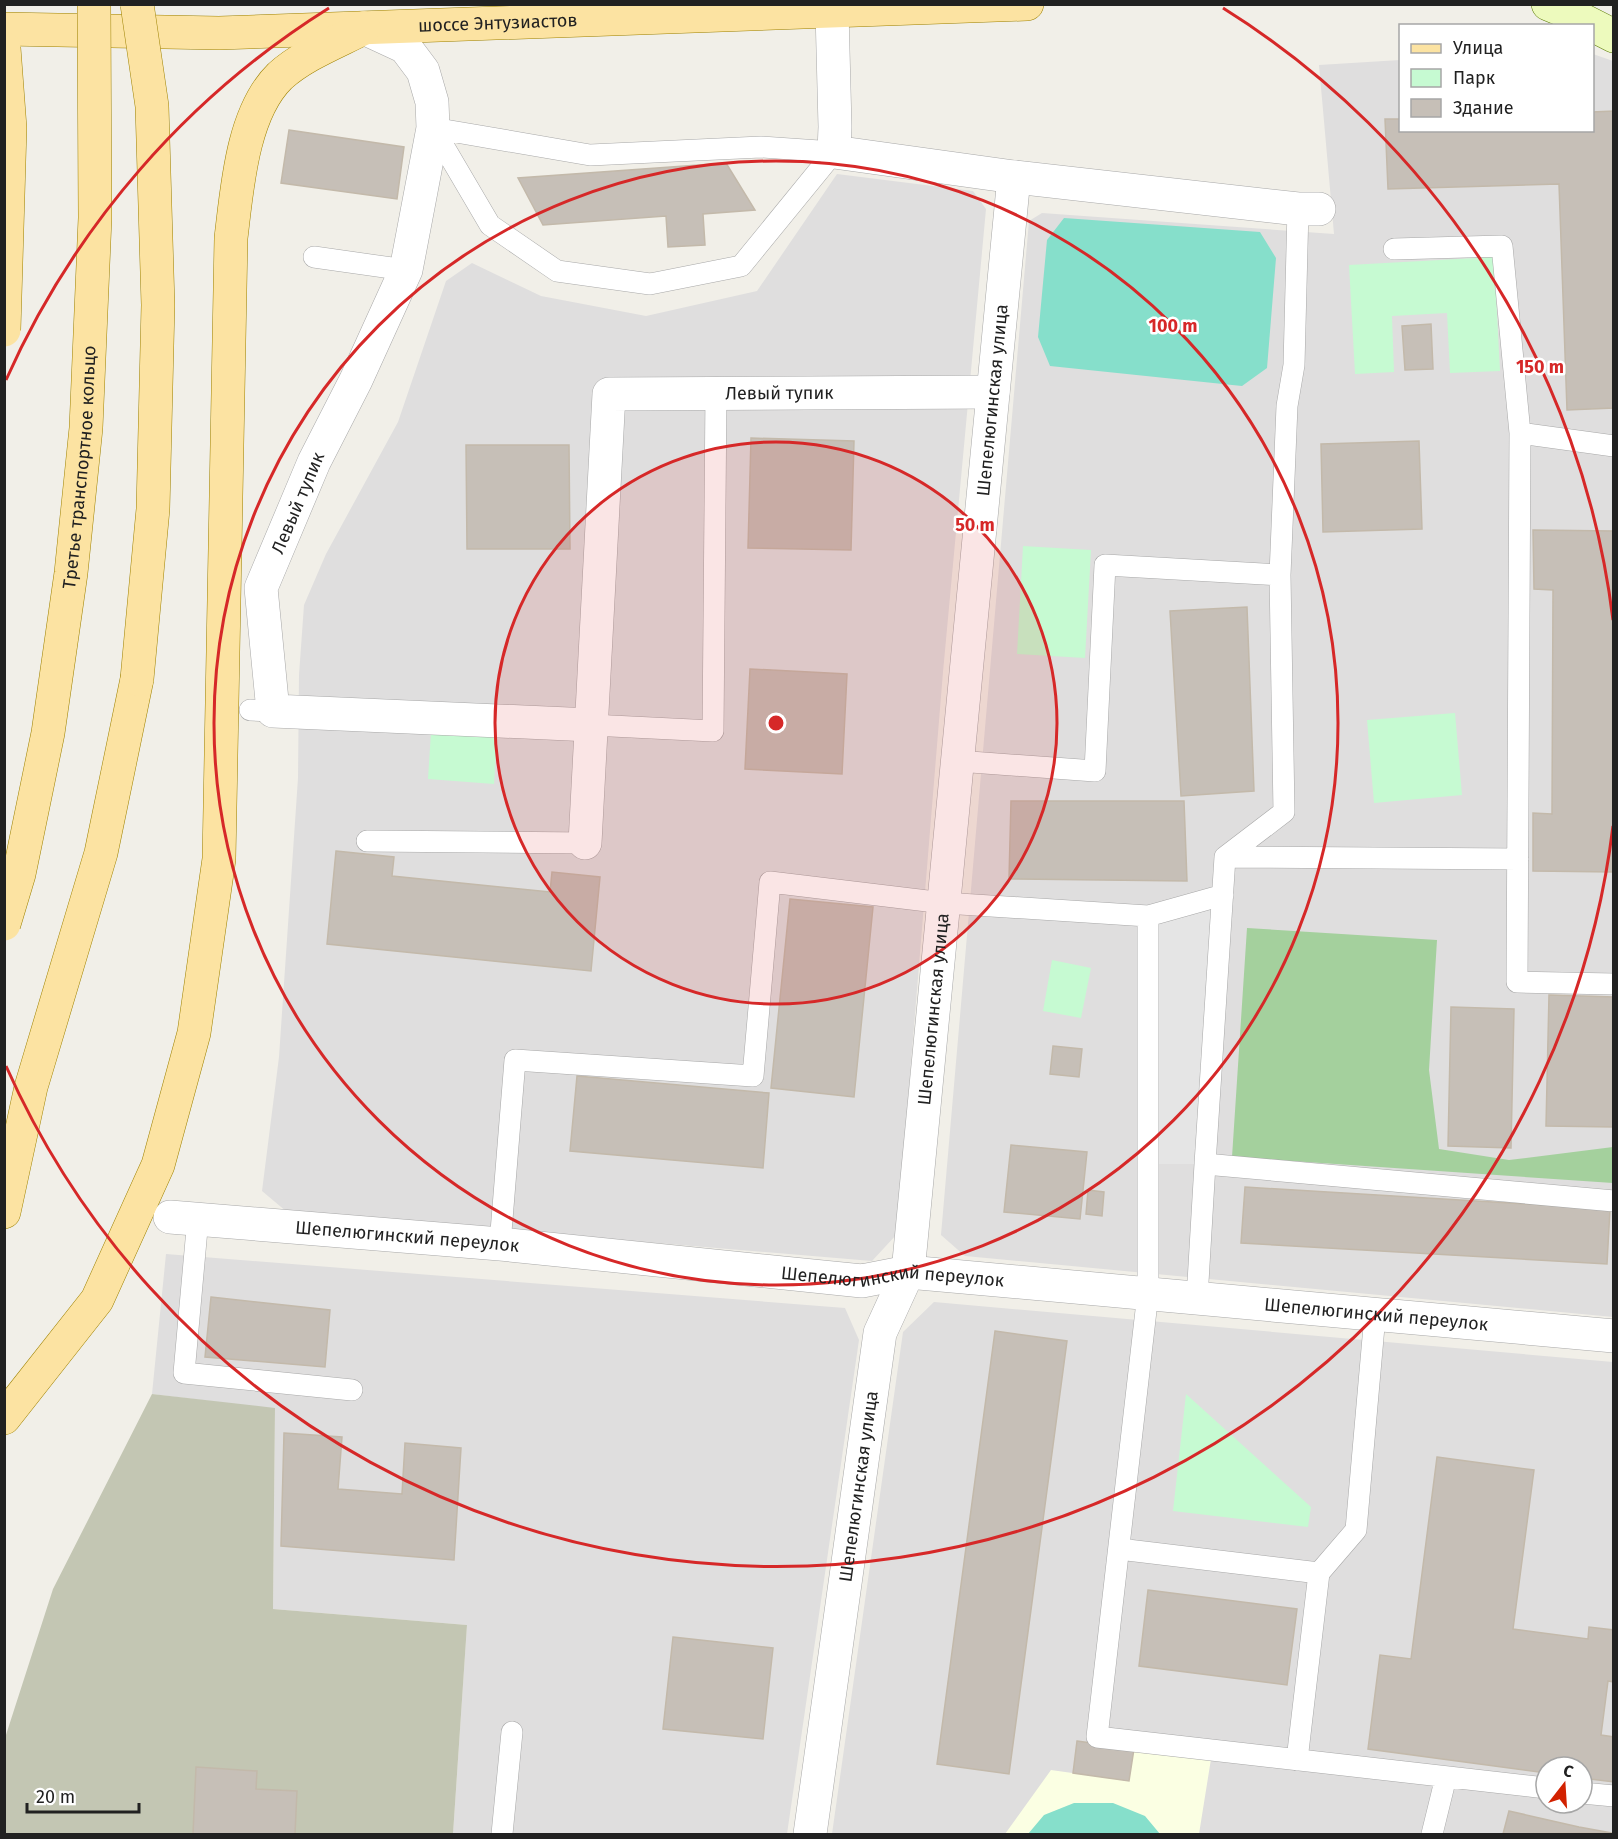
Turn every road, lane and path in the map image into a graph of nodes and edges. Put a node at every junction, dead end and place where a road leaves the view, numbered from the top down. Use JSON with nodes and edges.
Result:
{"nodes":[{"id":1,"x":94,"y":4,"type":"edge"},
{"id":2,"x":137,"y":4,"type":"edge"},
{"id":3,"x":1027,"y":4,"type":"edge"},
{"id":4,"x":1548,"y":4,"type":"edge"},
{"id":5,"x":832,"y":12,"type":"junction"},
{"id":6,"x":1590,"y":24,"type":"edge"},
{"id":7,"x":1594,"y":26,"type":"edge"},
{"id":8,"x":364,"y":28,"type":"junction"},
{"id":9,"x":4,"y":29,"type":"edge"},
{"id":10,"x":113,"y":32,"type":"junction"},
{"id":11,"x":1614,"y":36,"type":"edge"},
{"id":12,"x":4,"y":48,"type":"edge"},
{"id":13,"x":4,"y":58,"type":"edge"},
{"id":14,"x":433,"y":128,"type":"junction"},
{"id":15,"x":834,"y":152,"type":"junction"},
{"id":16,"x":1014,"y":177,"type":"junction"},
{"id":17,"x":1308,"y":209,"type":"joint"},
{"id":18,"x":1394,"y":249,"type":"dead end"},
{"id":19,"x":314,"y":257,"type":"dead end"},
{"id":20,"x":406,"y":270,"type":"junction"},
{"id":21,"x":4,"y":330,"type":"edge"},
{"id":22,"x":993,"y":392,"type":"junction"},
{"id":23,"x":716,"y":393,"type":"junction"},
{"id":24,"x":1520,"y":433,"type":"junction"},
{"id":25,"x":1614,"y":446,"type":"edge"},
{"id":26,"x":1280,"y":575,"type":"junction"},
{"id":27,"x":591,"y":725,"type":"junction"},
{"id":28,"x":957,"y":761,"type":"junction"},
{"id":29,"x":367,"y":841,"type":"dead end"},
{"id":30,"x":585,"y":843,"type":"joint"},
{"id":31,"x":1225,"y":857,"type":"junction"},
{"id":32,"x":1518,"y":859,"type":"junction"},
{"id":33,"x":1222,"y":896,"type":"junction"},
{"id":34,"x":944,"y":903,"type":"junction"},
{"id":35,"x":1148,"y":916,"type":"junction"},
{"id":36,"x":4,"y":924,"type":"edge"},
{"id":37,"x":1614,"y":984,"type":"edge"},
{"id":38,"x":1205,"y":1164,"type":"junction"},
{"id":39,"x":1614,"y":1201,"type":"edge"},
{"id":40,"x":4,"y":1212,"type":"edge"},
{"id":41,"x":184,"y":1217,"type":"joint"},
{"id":42,"x":500,"y":1244,"type":"junction"},
{"id":43,"x":908,"y":1272,"type":"junction"},
{"id":44,"x":1148,"y":1293,"type":"junction"},
{"id":45,"x":1197,"y":1299,"type":"junction"},
{"id":46,"x":1375,"y":1315,"type":"junction"},
{"id":47,"x":1614,"y":1336,"type":"edge"},
{"id":48,"x":352,"y":1390,"type":"dead end"},
{"id":49,"x":4,"y":1418,"type":"edge"},
{"id":50,"x":1119,"y":1550,"type":"junction"},
{"id":51,"x":1319,"y":1573,"type":"junction"},
{"id":52,"x":512,"y":1732,"type":"dead end"},
{"id":53,"x":1297,"y":1760,"type":"junction"},
{"id":54,"x":1446,"y":1777,"type":"junction"},
{"id":55,"x":1534,"y":1787,"type":"edge"},
{"id":56,"x":1594,"y":1794,"type":"edge"},
{"id":57,"x":1614,"y":1796,"type":"edge"},
{"id":58,"x":502,"y":1834,"type":"edge"},
{"id":59,"x":810,"y":1834,"type":"edge"},
{"id":60,"x":1432,"y":1834,"type":"edge"}],
"edges":[{"from":1,"to":36,"type":"main road","name":"Третье транспортное кольцо","bridge":true},
{"from":2,"to":40,"type":"main road","bridge":true},
{"from":3,"to":5,"type":"main road","name":"шоссе Энтузиастов"},
{"from":4,"to":6,"type":"street"},
{"from":5,"to":8,"type":"main road","name":"шоссе Энтузиастов"},
{"from":5,"to":15,"type":"street"},
{"from":7,"to":11,"type":"street"},
{"from":8,"to":10,"type":"main road","name":"шоссе Энтузиастов"},
{"from":8,"to":14,"type":"street","name":"Левый тупик"},
{"from":8,"to":49,"type":"main road"},
{"from":9,"to":10,"type":"main road","name":"шоссе Энтузиастов"},
{"from":10,"to":13,"type":"main road"},
{"from":12,"to":21,"type":"main road","bridge":true},
{"from":14,"to":15,"type":"lane"},
{"from":14,"to":15,"type":"lane"},
{"from":14,"to":20,"type":"street","name":"Левый тупик"},
{"from":15,"to":16,"type":"street"},
{"from":16,"to":17,"type":"street"},
{"from":16,"to":22,"type":"street","name":"Шепелюгинская улица"},
{"from":17,"to":26,"type":"lane"},
{"from":18,"to":24,"type":"lane"},
{"from":19,"to":20,"type":"lane"},
{"from":20,"to":27,"type":"street","name":"Левый тупик"},
{"from":22,"to":23,"type":"street","name":"Левый тупик"},
{"from":22,"to":28,"type":"street","name":"Шепелюгинская улица"},
{"from":23,"to":27,"type":"street","name":"Левый тупик"},
{"from":23,"to":27,"type":"lane"},
{"from":24,"to":25,"type":"lane"},
{"from":24,"to":32,"type":"lane"},
{"from":26,"to":28,"type":"lane"},
{"from":26,"to":31,"type":"lane"},
{"from":27,"to":30,"type":"street","name":"Левый тупик"},
{"from":28,"to":34,"type":"street","name":"Шепелюгинская улица"},
{"from":29,"to":30,"type":"lane"},
{"from":31,"to":32,"type":"lane"},
{"from":31,"to":33,"type":"lane"},
{"from":32,"to":37,"type":"lane"},
{"from":33,"to":35,"type":"lane"},
{"from":33,"to":38,"type":"lane"},
{"from":34,"to":35,"type":"lane"},
{"from":34,"to":42,"type":"lane"},
{"from":34,"to":43,"type":"street","name":"Шепелюгинская улица"},
{"from":35,"to":44,"type":"lane"},
{"from":38,"to":39,"type":"lane"},
{"from":38,"to":45,"type":"lane"},
{"from":41,"to":42,"type":"street","name":"Шепелюгинский переулок"},
{"from":41,"to":48,"type":"lane"},
{"from":42,"to":43,"type":"street","name":"Шепелюгинский переулок"},
{"from":43,"to":44,"type":"street","name":"Шепелюгинский переулок"},
{"from":43,"to":59,"type":"street","name":"Шепелюгинская улица"},
{"from":44,"to":45,"type":"street","name":"Шепелюгинский переулок"},
{"from":44,"to":50,"type":"lane"},
{"from":45,"to":46,"type":"street","name":"Шепелюгинский переулок"},
{"from":46,"to":47,"type":"street","name":"Шепелюгинский переулок"},
{"from":46,"to":51,"type":"lane"},
{"from":50,"to":51,"type":"lane"},
{"from":50,"to":53,"type":"lane"},
{"from":51,"to":53,"type":"lane"},
{"from":52,"to":58,"type":"lane"},
{"from":53,"to":54,"type":"lane"},
{"from":54,"to":55,"type":"lane"},
{"from":54,"to":60,"type":"lane"},
{"from":56,"to":57,"type":"lane"}]}
